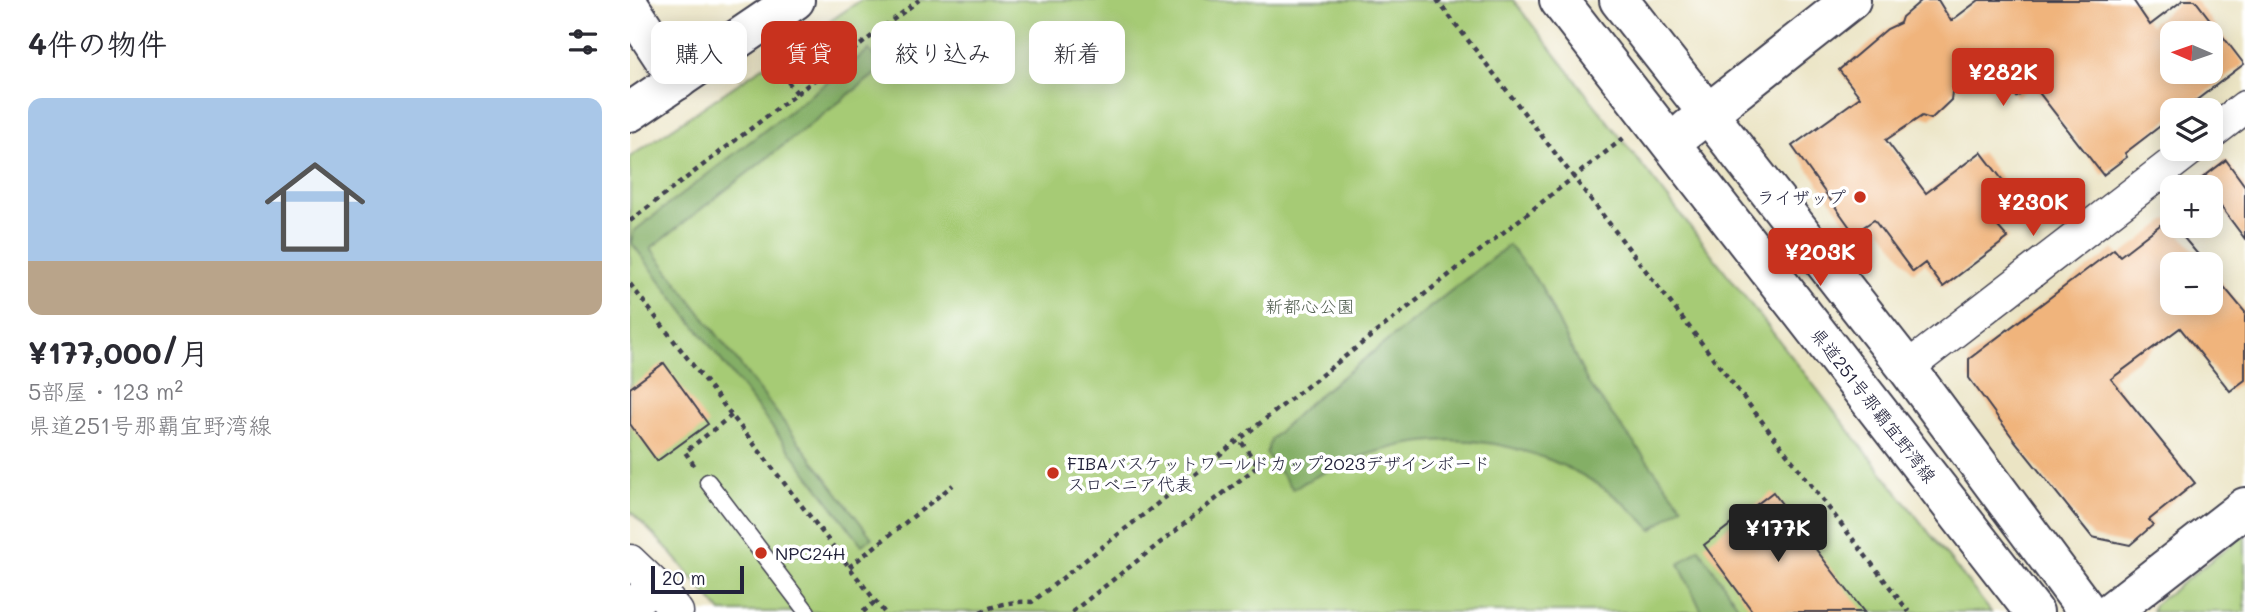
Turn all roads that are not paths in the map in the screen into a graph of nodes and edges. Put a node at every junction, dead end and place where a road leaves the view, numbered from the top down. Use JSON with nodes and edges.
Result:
{"nodes":[{"id":1,"x":794,"y":0,"type":"edge"},
{"id":2,"x":1559,"y":0,"type":"edge"},
{"id":3,"x":1619,"y":0,"type":"edge"},
{"id":4,"x":1851,"y":0,"type":"edge"},
{"id":5,"x":630,"y":7,"type":"edge"},
{"id":6,"x":747,"y":32,"type":"edge"},
{"id":7,"x":651,"y":39,"type":"edge"},
{"id":8,"x":672,"y":84,"type":"edge"},
{"id":9,"x":2245,"y":107,"type":"edge"},
{"id":10,"x":630,"y":112,"type":"edge"},
{"id":11,"x":1707,"y":113,"type":"junction"},
{"id":12,"x":2223,"y":124,"type":"edge"},
{"id":13,"x":1670,"y":143,"type":"junction"},
{"id":14,"x":2175,"y":161,"type":"edge"},
{"id":15,"x":1907,"y":368,"type":"junction"},
{"id":16,"x":708,"y":482,"type":"road end"},
{"id":17,"x":2245,"y":507,"type":"edge"},
{"id":18,"x":630,"y":561,"type":"edge"},
{"id":19,"x":655,"y":585,"type":"junction"},
{"id":20,"x":630,"y":606,"type":"edge"},
{"id":21,"x":677,"y":612,"type":"edge"},
{"id":22,"x":807,"y":612,"type":"edge"},
{"id":23,"x":2034,"y":612,"type":"edge"},
{"id":24,"x":2088,"y":612,"type":"edge"},
{"id":25,"x":2110,"y":612,"type":"edge"}],
"edges":[{"from":1,"to":6,"type":"main road"},
{"from":2,"to":13,"type":"main road","name":"県道251号那覇宜野湾線"},
{"from":3,"to":11,"type":"main road"},
{"from":4,"to":11,"type":"main road"},
{"from":5,"to":7,"type":"main road"},
{"from":8,"to":10,"type":"main road"},
{"from":9,"to":12,"type":"street"},
{"from":11,"to":13,"type":"main road"},
{"from":11,"to":15,"type":"main road"},
{"from":13,"to":23,"type":"main road","name":"県道251号那覇宜野湾線"},
{"from":14,"to":15,"type":"street"},
{"from":15,"to":24,"type":"main road"},
{"from":16,"to":22,"type":"lane"},
{"from":17,"to":25,"type":"main road"},
{"from":18,"to":19,"type":"street"},
{"from":19,"to":20,"type":"street"},
{"from":19,"to":21,"type":"street"}]}
